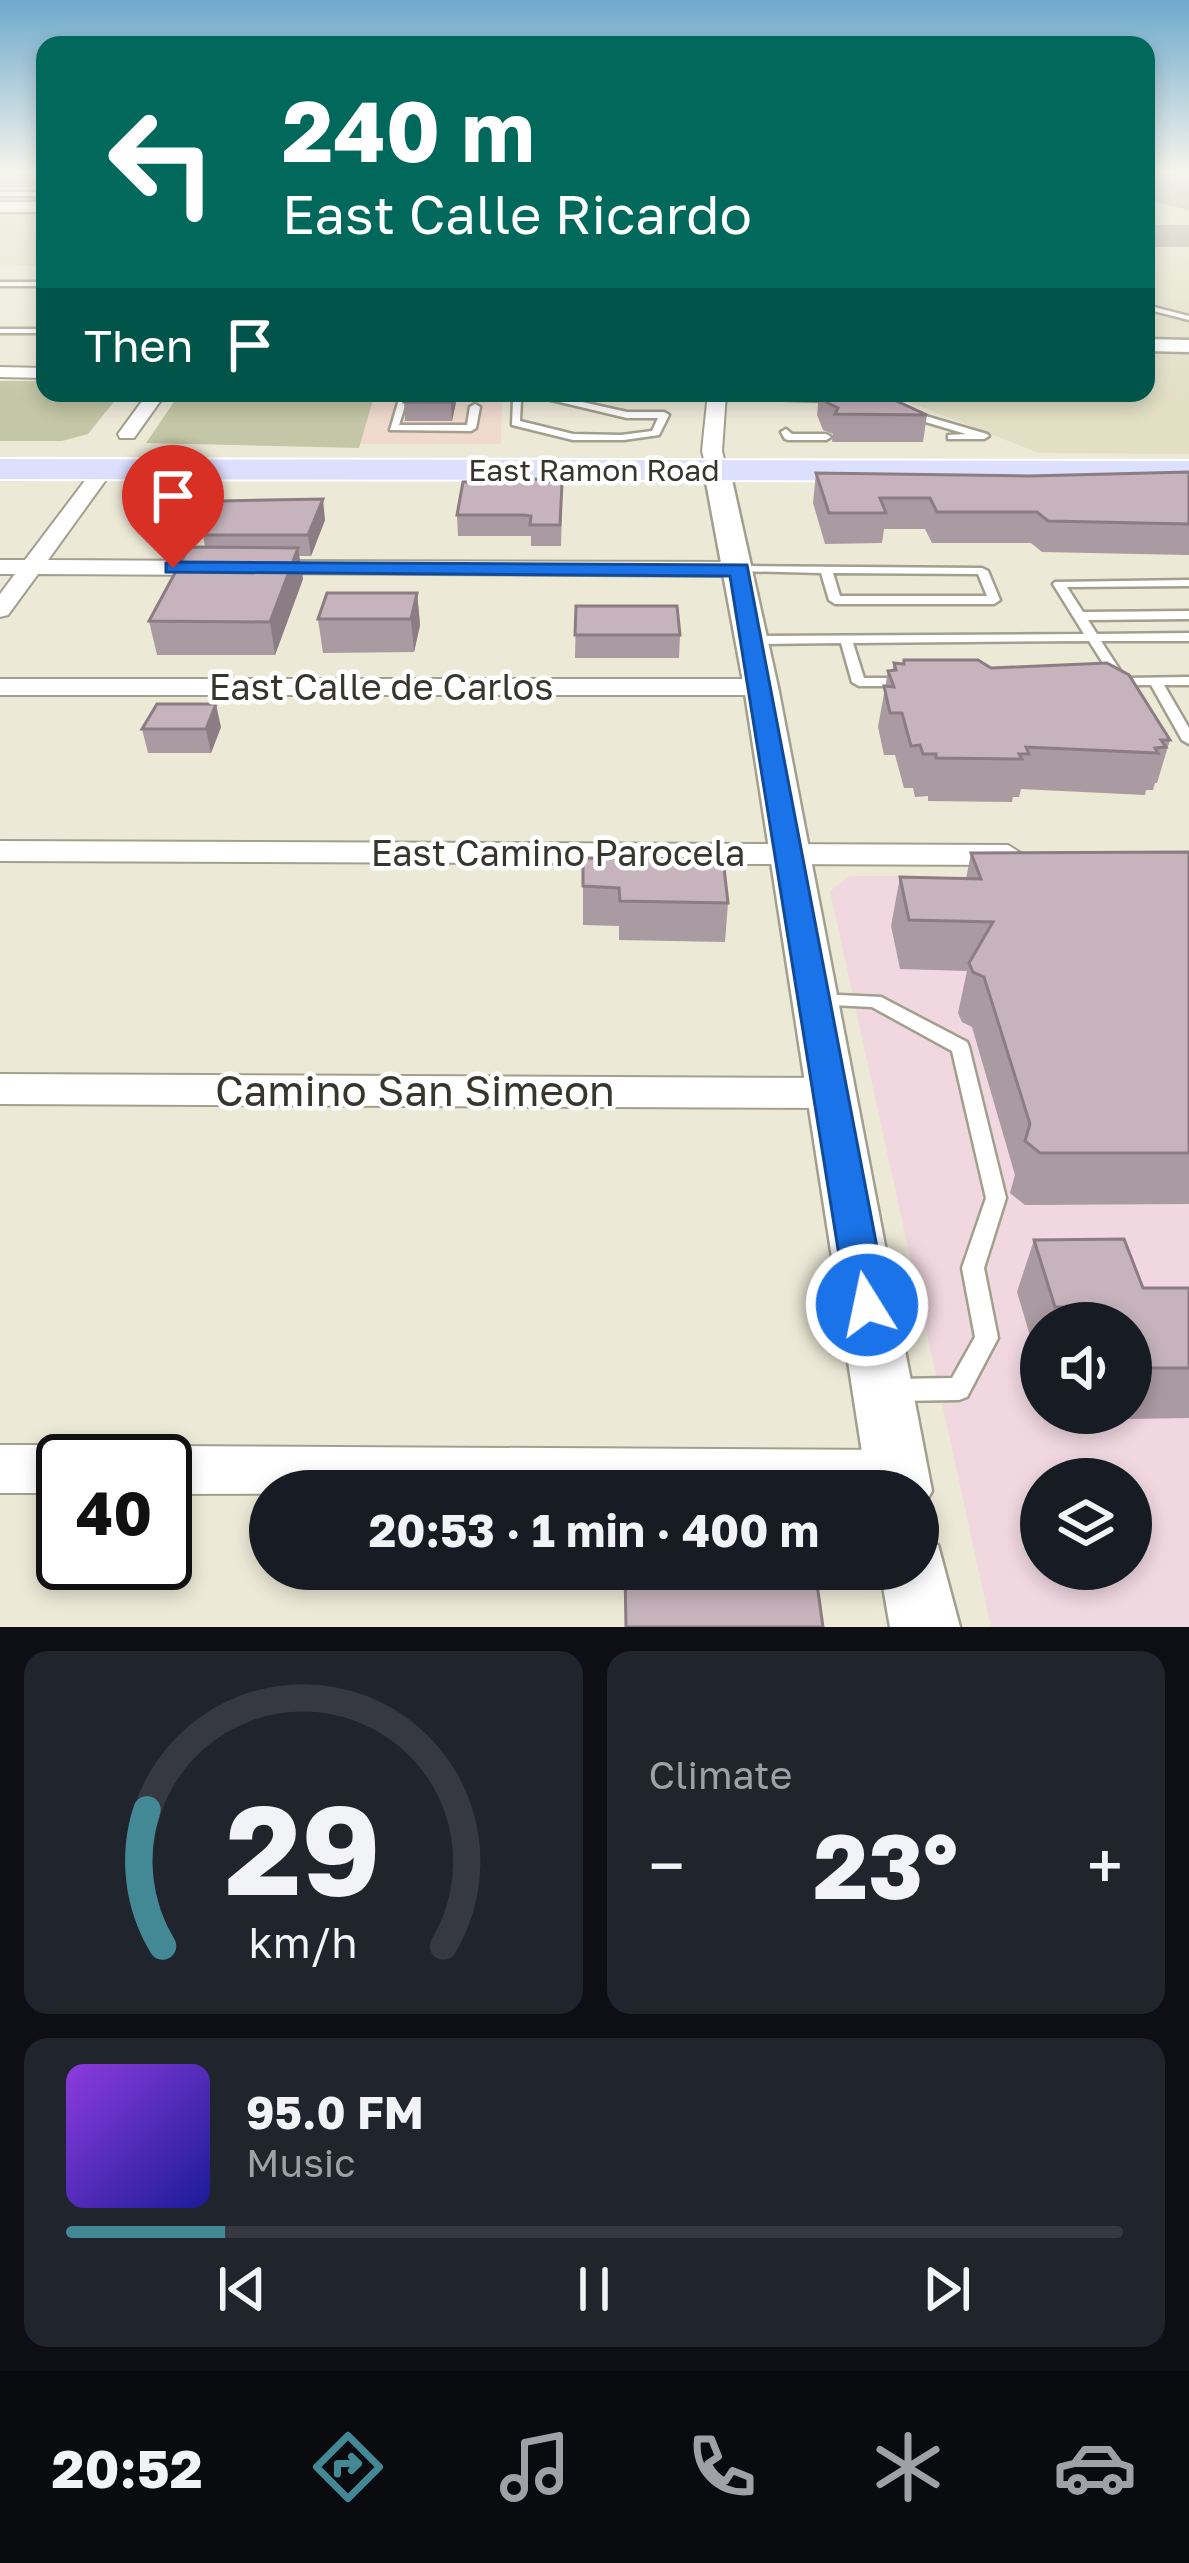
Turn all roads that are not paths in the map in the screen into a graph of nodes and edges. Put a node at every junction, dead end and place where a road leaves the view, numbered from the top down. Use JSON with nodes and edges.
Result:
{"nodes":[{"id":1,"x":0,"y":284,"type":"edge"},
{"id":2,"x":36,"y":284,"type":"edge"},
{"id":3,"x":1155,"y":309,"type":"edge"},
{"id":4,"x":1189,"y":318,"type":"edge"},
{"id":5,"x":0,"y":331,"type":"edge"},
{"id":6,"x":36,"y":331,"type":"edge"},
{"id":7,"x":1155,"y":345,"type":"edge"},
{"id":8,"x":1189,"y":346,"type":"edge"},
{"id":9,"x":1155,"y":356,"type":"edge"},
{"id":10,"x":1189,"y":356,"type":"edge"},
{"id":11,"x":0,"y":372,"type":"edge"},
{"id":12,"x":36,"y":373,"type":"edge"},
{"id":13,"x":150,"y":402,"type":"edge"},
{"id":14,"x":402,"y":402,"type":"edge"},
{"id":15,"x":476,"y":402,"type":"edge"},
{"id":16,"x":517,"y":402,"type":"edge"},
{"id":17,"x":568,"y":402,"type":"edge"},
{"id":18,"x":672,"y":402,"type":"edge"},
{"id":19,"x":716,"y":402,"type":"edge"},
{"id":20,"x":664,"y":415,"type":"junction"},
{"id":21,"x":915,"y":416,"type":"edge"},
{"id":22,"x":786,"y":432,"type":"dead end"},
{"id":23,"x":127,"y":434,"type":"junction"},
{"id":24,"x":826,"y":437,"type":"dead end"},
{"id":25,"x":951,"y":437,"type":"dead end"},
{"id":26,"x":0,"y":469,"type":"edge"},
{"id":27,"x":40,"y":469,"type":"junction"},
{"id":28,"x":103,"y":470,"type":"junction"},
{"id":29,"x":169,"y":470,"type":"junction"},
{"id":30,"x":717,"y":471,"type":"junction"},
{"id":31,"x":1189,"y":471,"type":"edge"},
{"id":32,"x":0,"y":567,"type":"edge"},
{"id":33,"x":32,"y":568,"type":"junction"},
{"id":34,"x":740,"y":569,"type":"junction"},
{"id":35,"x":826,"y":570,"type":"junction"},
{"id":36,"x":1189,"y":583,"type":"edge"},
{"id":37,"x":0,"y":610,"type":"edge"},
{"id":38,"x":1080,"y":616,"type":"junction"},
{"id":39,"x":1189,"y":616,"type":"edge"},
{"id":40,"x":1189,"y":637,"type":"edge"},
{"id":41,"x":1094,"y":638,"type":"junction"},
{"id":42,"x":846,"y":639,"type":"junction"},
{"id":43,"x":753,"y":640,"type":"junction"},
{"id":44,"x":1189,"y":681,"type":"edge"},
{"id":45,"x":930,"y":682,"type":"edge"},
{"id":46,"x":1097,"y":682,"type":"edge"},
{"id":47,"x":1121,"y":682,"type":"junction"},
{"id":48,"x":1155,"y":682,"type":"junction"},
{"id":49,"x":0,"y":687,"type":"edge"},
{"id":50,"x":761,"y":687,"type":"junction"},
{"id":51,"x":1189,"y":740,"type":"edge"},
{"id":52,"x":0,"y":851,"type":"edge"},
{"id":53,"x":790,"y":854,"type":"junction"},
{"id":54,"x":1048,"y":855,"type":"edge"},
{"id":55,"x":814,"y":1000,"type":"junction"},
{"id":56,"x":0,"y":1089,"type":"edge"},
{"id":57,"x":830,"y":1093,"type":"junction"},
{"id":58,"x":882,"y":1390,"type":"junction"},
{"id":59,"x":0,"y":1469,"type":"edge"},
{"id":60,"x":36,"y":1469,"type":"edge"},
{"id":61,"x":192,"y":1470,"type":"edge"},
{"id":62,"x":896,"y":1470,"type":"edge"},
{"id":63,"x":249,"y":1471,"type":"edge"},
{"id":64,"x":918,"y":1590,"type":"edge"},
{"id":65,"x":925,"y":1627,"type":"edge"}],
"edges":[{"from":1,"to":2,"type":"lane"},
{"from":3,"to":4,"type":"lane"},
{"from":5,"to":6,"type":"lane"},
{"from":7,"to":8,"type":"street"},
{"from":9,"to":10,"type":"street"},
{"from":11,"to":12,"type":"street"},
{"from":13,"to":23,"type":"street"},
{"from":14,"to":15,"type":"lane"},
{"from":16,"to":20,"type":"lane"},
{"from":17,"to":20,"type":"lane"},
{"from":18,"to":20,"type":"lane"},
{"from":19,"to":30,"type":"street"},
{"from":21,"to":25,"type":"lane"},
{"from":22,"to":24,"type":"lane"},
{"from":23,"to":27,"type":"main road"},
{"from":23,"to":29,"type":"main road"},
{"from":26,"to":27,"type":"main road","name":"East Ramon Road"},
{"from":27,"to":28,"type":"main road","name":"East Ramon Road"},
{"from":28,"to":29,"type":"main road","name":"East Ramon Road"},
{"from":28,"to":33,"type":"street"},
{"from":29,"to":30,"type":"main road","name":"East Ramon Road"},
{"from":30,"to":31,"type":"main road","name":"East Ramon Road"},
{"from":30,"to":34,"type":"street"},
{"from":32,"to":33,"type":"street"},
{"from":33,"to":34,"type":"street"},
{"from":33,"to":37,"type":"street"},
{"from":34,"to":35,"type":"lane"},
{"from":34,"to":43,"type":"street"},
{"from":35,"to":35,"type":"lane"},
{"from":36,"to":38,"type":"lane"},
{"from":38,"to":39,"type":"lane"},
{"from":38,"to":41,"type":"lane"},
{"from":40,"to":41,"type":"lane"},
{"from":41,"to":42,"type":"lane"},
{"from":41,"to":47,"type":"lane"},
{"from":42,"to":43,"type":"lane"},
{"from":42,"to":45,"type":"lane"},
{"from":43,"to":50,"type":"street"},
{"from":44,"to":48,"type":"lane"},
{"from":46,"to":47,"type":"lane"},
{"from":47,"to":48,"type":"lane"},
{"from":48,"to":51,"type":"lane"},
{"from":49,"to":50,"type":"street","name":"East Calle de Carlos"},
{"from":50,"to":53,"type":"street"},
{"from":52,"to":53,"type":"street","name":"East Camino Parocela"},
{"from":53,"to":54,"type":"street","name":"East Camino Parocela"},
{"from":53,"to":55,"type":"street"},
{"from":55,"to":57,"type":"street"},
{"from":55,"to":58,"type":"lane"},
{"from":56,"to":57,"type":"street","name":"Camino San Simeon"},
{"from":57,"to":58,"type":"street"},
{"from":58,"to":62,"type":"street"},
{"from":59,"to":60,"type":"street"},
{"from":61,"to":63,"type":"street"},
{"from":64,"to":65,"type":"street"}]}
